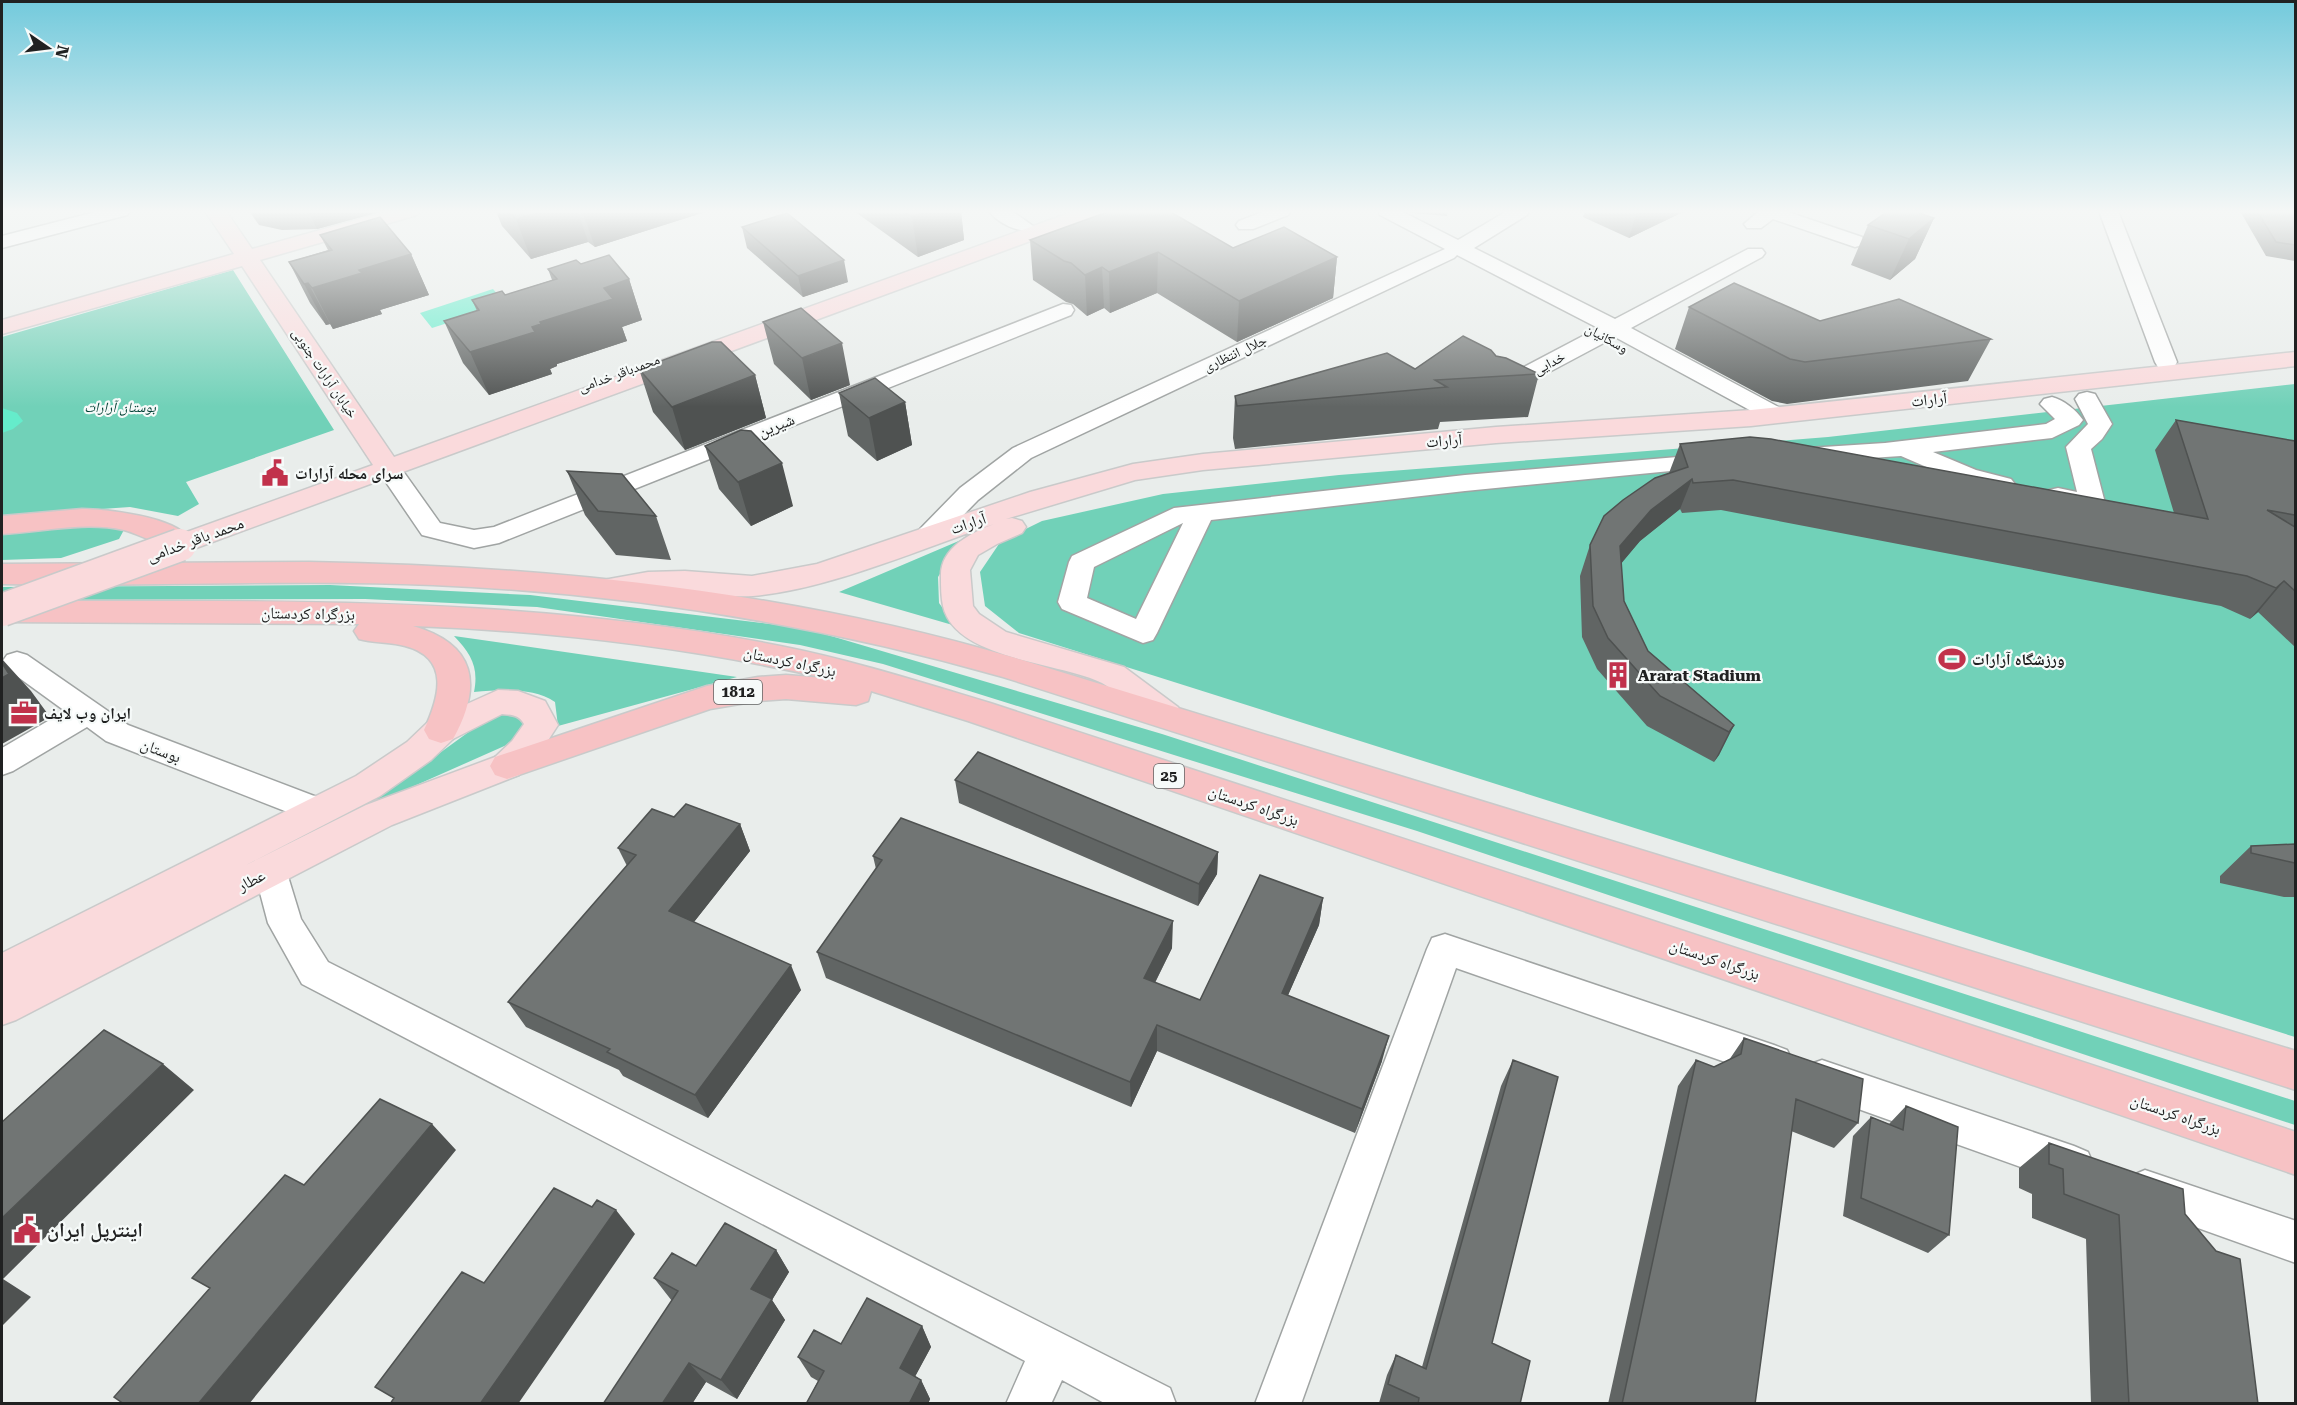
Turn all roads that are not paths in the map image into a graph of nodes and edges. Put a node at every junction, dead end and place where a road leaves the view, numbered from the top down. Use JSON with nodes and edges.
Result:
{"nodes":[{"id":1,"x":179,"y":277,"type":"edge"},
{"id":2,"x":260,"y":277,"type":"edge"},
{"id":3,"x":888,"y":277,"type":"edge"},
{"id":4,"x":911,"y":277,"type":"edge"},
{"id":5,"x":1398,"y":277,"type":"edge"},
{"id":6,"x":1502,"y":277,"type":"edge"},
{"id":7,"x":1711,"y":277,"type":"edge"},
{"id":8,"x":2133,"y":277,"type":"edge"},
{"id":9,"x":1064,"y":310,"type":"dead end"},
{"id":10,"x":2,"y":327,"type":"edge"},
{"id":11,"x":1609,"y":332,"type":"junction"},
{"id":12,"x":2295,"y":359,"type":"edge"},
{"id":13,"x":2166,"y":362,"type":"dead end"},
{"id":14,"x":2295,"y":376,"type":"edge"},
{"id":15,"x":1495,"y":391,"type":"edge"},
{"id":16,"x":2069,"y":398,"type":"junction"},
{"id":17,"x":1775,"y":432,"type":"junction"},
{"id":18,"x":1904,"y":448,"type":"junction"},
{"id":19,"x":1737,"y":458,"type":"edge"},
{"id":20,"x":386,"y":464,"type":"junction"},
{"id":21,"x":1201,"y":513,"type":"junction"},
{"id":22,"x":2,"y":525,"type":"edge"},
{"id":23,"x":927,"y":537,"type":"junction"},
{"id":24,"x":176,"y":541,"type":"junction"},
{"id":25,"x":134,"y":556,"type":"junction"},
{"id":26,"x":2,"y":574,"type":"edge"},
{"id":27,"x":609,"y":588,"type":"junction"},
{"id":28,"x":2,"y":598,"type":"edge"},
{"id":29,"x":2,"y":611,"type":"edge"},
{"id":30,"x":220,"y":612,"type":"junction"},
{"id":31,"x":17,"y":662,"type":"dead end"},
{"id":32,"x":88,"y":712,"type":"junction"},
{"id":33,"x":978,"y":712,"type":"junction"},
{"id":34,"x":1166,"y":716,"type":"junction"},
{"id":35,"x":441,"y":730,"type":"junction"},
{"id":36,"x":2,"y":763,"type":"edge"},
{"id":37,"x":507,"y":766,"type":"junction"},
{"id":38,"x":319,"y":811,"type":"junction"},
{"id":39,"x":271,"y":870,"type":"junction"},
{"id":40,"x":2,"y":972,"type":"edge"},
{"id":41,"x":2,"y":1007,"type":"edge"},
{"id":42,"x":2295,"y":1071,"type":"edge"},
{"id":43,"x":2295,"y":1154,"type":"edge"},
{"id":44,"x":2295,"y":1242,"type":"edge"},
{"id":45,"x":1052,"y":1351,"type":"junction"},
{"id":46,"x":1028,"y":1404,"type":"edge"},
{"id":47,"x":1154,"y":1404,"type":"edge"},
{"id":48,"x":1278,"y":1404,"type":"edge"}],
"edges":[{"from":1,"to":10,"type":"main road"},
{"from":2,"to":20,"type":"main road","name":"خیابان آرارات جنوبی"},
{"from":3,"to":20,"type":"main road","name":"محمدباقر خدامی"},
{"from":4,"to":20,"type":"main road","name":"محمدباقر خدامی"},
{"from":5,"to":23,"type":"street","name":"جلال انتظاری"},
{"from":6,"to":11,"type":"street","name":"وسکانیان"},
{"from":7,"to":11,"type":"street","name":"خدایی"},
{"from":8,"to":13,"type":"street"},
{"from":9,"to":20,"type":"street","name":"شیرین"},
{"from":11,"to":15,"type":"street","name":"خدایی"},
{"from":11,"to":17,"type":"street","name":"وسکانیان"},
{"from":12,"to":16,"type":"main road","name":"آرارات"},
{"from":14,"to":16,"type":"main road","name":"آرارات"},
{"from":16,"to":17,"type":"main road","name":"آرارات"},
{"from":16,"to":18,"type":"street"},
{"from":16,"to":18,"type":"street"},
{"from":17,"to":18,"type":"street"},
{"from":17,"to":23,"type":"main road","name":"آرارات"},
{"from":17,"to":34,"type":"main road","name":"آرارات"},
{"from":19,"to":21,"type":"street"},
{"from":20,"to":24,"type":"main road","name":"محمد باقر خدامی"},
{"from":21,"to":21,"type":"street"},
{"from":22,"to":24,"type":"highway"},
{"from":23,"to":27,"type":"main road","name":"آرارات"},
{"from":24,"to":25,"type":"main road","name":"محمد باقر خدامی","bridge":true},
{"from":25,"to":28,"type":"main road","name":"محمد باقر خدامی"},
{"from":25,"to":29,"type":"main road","name":"محمد باقر خدامی","bridge":true},
{"from":26,"to":27,"type":"highway"},
{"from":27,"to":34,"type":"highway"},
{"from":29,"to":30,"type":"highway","name":"بزرگراه کردستان","number":"25"},
{"from":30,"to":33,"type":"highway","name":"بزرگراه کردستان","number":"25"},
{"from":30,"to":35,"type":"highway"},
{"from":31,"to":32,"type":"street","name":"بوستان"},
{"from":32,"to":36,"type":"street"},
{"from":32,"to":38,"type":"street","name":"بوستان"},
{"from":33,"to":37,"type":"highway","number":"1812"},
{"from":33,"to":43,"type":"highway","name":"بزرگراه کردستان","number":"25"},
{"from":34,"to":42,"type":"highway"},
{"from":35,"to":37,"type":"main road","name":"عطار"},
{"from":35,"to":38,"type":"main road","name":"عطار"},
{"from":37,"to":39,"type":"main road","name":"عطار","number":"1812"},
{"from":38,"to":40,"type":"main road","name":"عطار"},
{"from":39,"to":41,"type":"main road","name":"عطار","number":"1812"},
{"from":39,"to":45,"type":"street"},
{"from":44,"to":48,"type":"street"},
{"from":45,"to":46,"type":"street"},
{"from":45,"to":47,"type":"street"}]}
